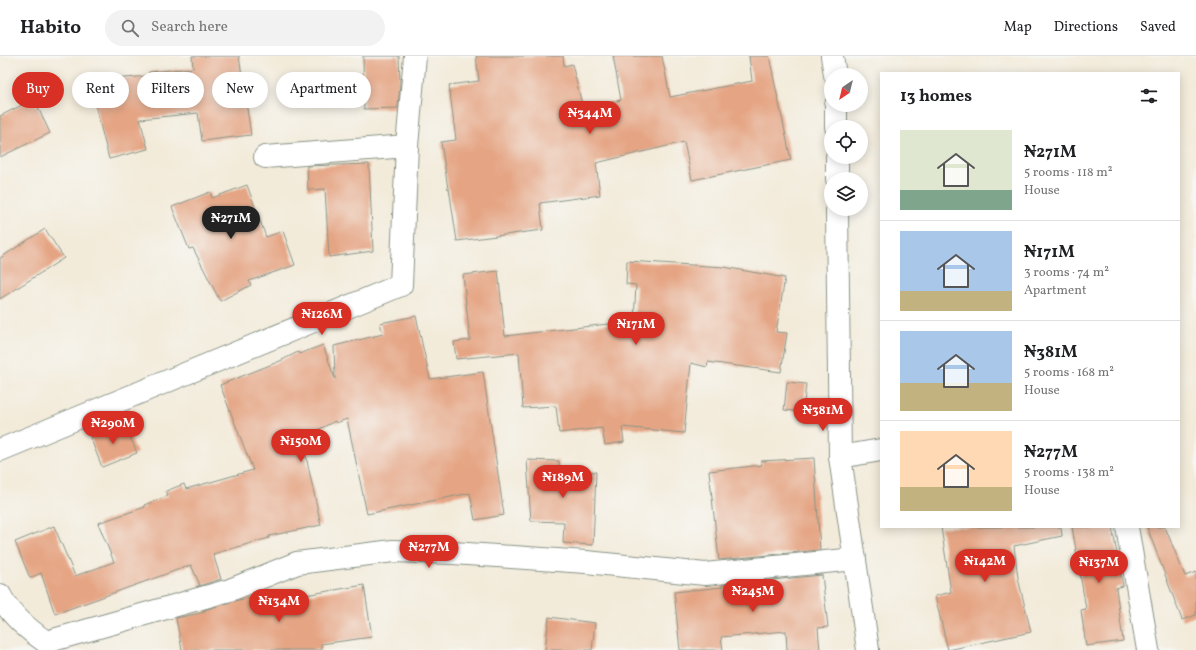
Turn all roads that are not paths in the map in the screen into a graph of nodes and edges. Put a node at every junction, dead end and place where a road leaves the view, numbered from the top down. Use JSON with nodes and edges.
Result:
{"nodes":[{"id":1,"x":415,"y":56,"type":"edge"},
{"id":2,"x":832,"y":56,"type":"edge"},
{"id":3,"x":834,"y":68,"type":"edge"},
{"id":4,"x":407,"y":146,"type":"junction"},
{"id":5,"x":265,"y":157,"type":"dead end"},
{"id":6,"x":837,"y":216,"type":"edge"},
{"id":7,"x":0,"y":450,"type":"edge"},
{"id":8,"x":880,"y":450,"type":"edge"},
{"id":9,"x":840,"y":457,"type":"junction"},
{"id":10,"x":1127,"y":528,"type":"edge"},
{"id":11,"x":855,"y":560,"type":"junction"},
{"id":12,"x":0,"y":596,"type":"edge"},
{"id":13,"x":868,"y":650,"type":"edge"},
{"id":14,"x":1148,"y":650,"type":"edge"}],
"edges":[{"from":1,"to":4,"type":"street"},
{"from":2,"to":3,"type":"street"},
{"from":4,"to":5,"type":"street"},
{"from":4,"to":7,"type":"street"},
{"from":6,"to":9,"type":"street"},
{"from":8,"to":9,"type":"street"},
{"from":9,"to":11,"type":"street"},
{"from":10,"to":14,"type":"street"},
{"from":11,"to":12,"type":"street"},
{"from":11,"to":13,"type":"street"}]}
